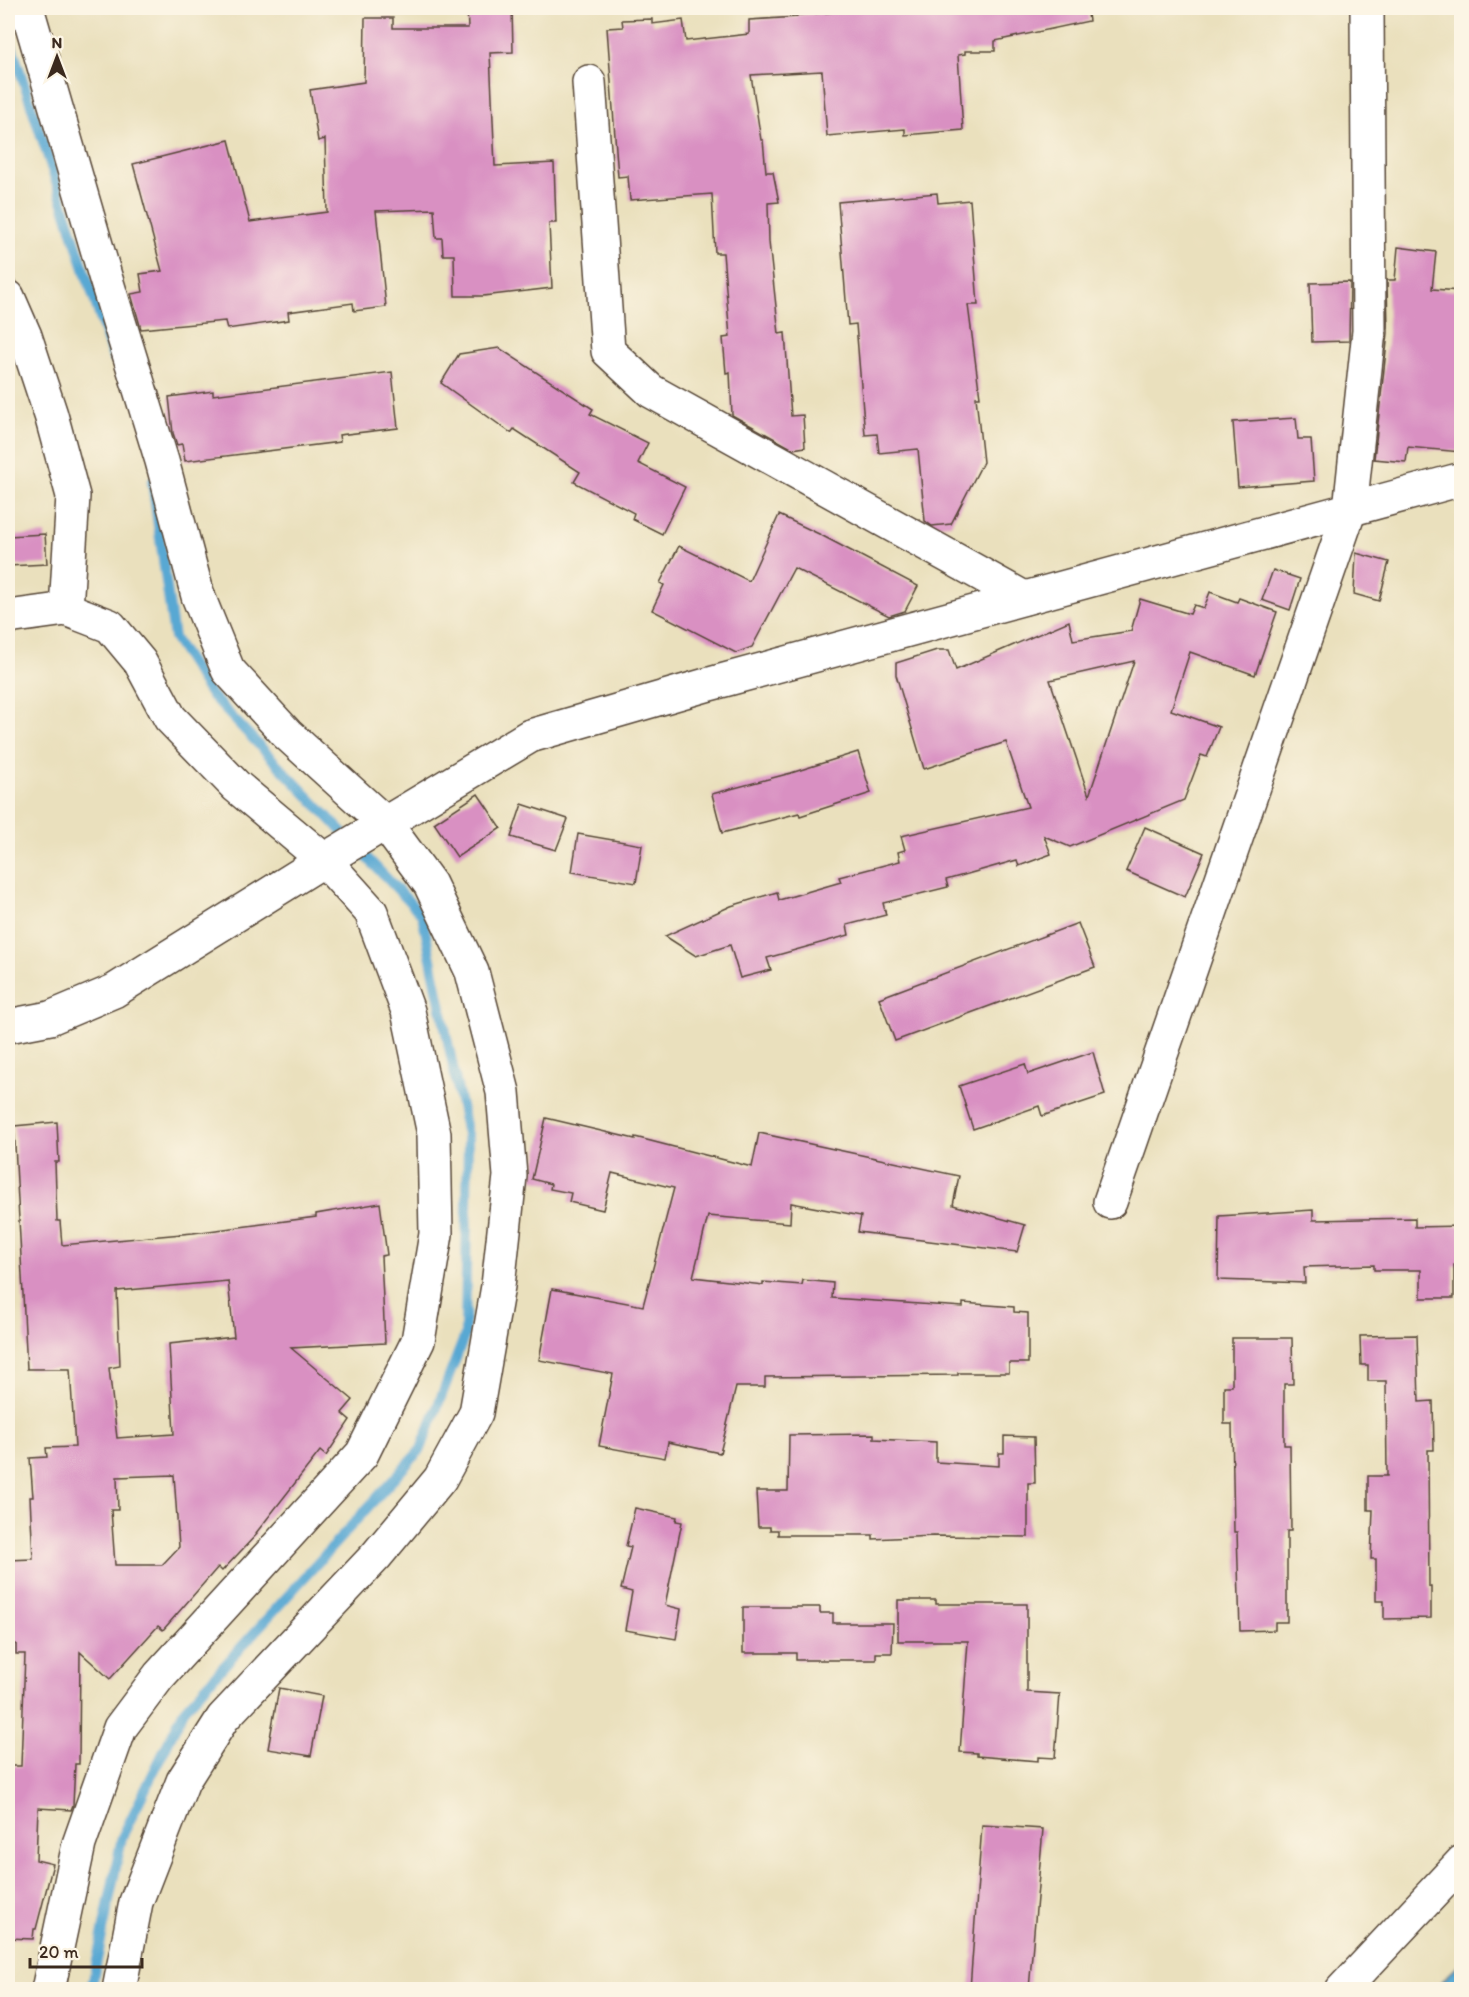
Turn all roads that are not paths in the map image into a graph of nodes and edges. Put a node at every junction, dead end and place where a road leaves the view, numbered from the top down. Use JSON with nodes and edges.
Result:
{"nodes":[{"id":1,"x":27,"y":8,"type":"edge"},
{"id":2,"x":1367,"y":8,"type":"edge"},
{"id":3,"x":589,"y":82,"type":"dead end"},
{"id":4,"x":8,"y":297,"type":"edge"},
{"id":5,"x":1461,"y":479,"type":"edge"},
{"id":6,"x":1350,"y":509,"type":"junction"},
{"id":7,"x":1024,"y":598,"type":"junction"},
{"id":8,"x":66,"y":609,"type":"junction"},
{"id":9,"x":8,"y":617,"type":"edge"},
{"id":10,"x":385,"y":823,"type":"junction"},
{"id":11,"x":324,"y":860,"type":"junction"},
{"id":12,"x":8,"y":1026,"type":"edge"},
{"id":13,"x":1110,"y":1202,"type":"dead end"},
{"id":14,"x":1461,"y":1862,"type":"edge"},
{"id":15,"x":48,"y":1989,"type":"edge"},
{"id":16,"x":119,"y":1989,"type":"edge"},
{"id":17,"x":1342,"y":1989,"type":"edge"}],
"edges":[{"from":1,"to":10,"type":"street"},
{"from":2,"to":6,"type":"street"},
{"from":3,"to":7,"type":"street"},
{"from":4,"to":8,"type":"street"},
{"from":5,"to":6,"type":"street"},
{"from":6,"to":7,"type":"street"},
{"from":6,"to":13,"type":"street"},
{"from":7,"to":10,"type":"street"},
{"from":8,"to":9,"type":"street"},
{"from":8,"to":11,"type":"street"},
{"from":10,"to":11,"type":"street"},
{"from":10,"to":16,"type":"street"},
{"from":11,"to":12,"type":"street"},
{"from":11,"to":15,"type":"street"},
{"from":14,"to":17,"type":"street"}]}
